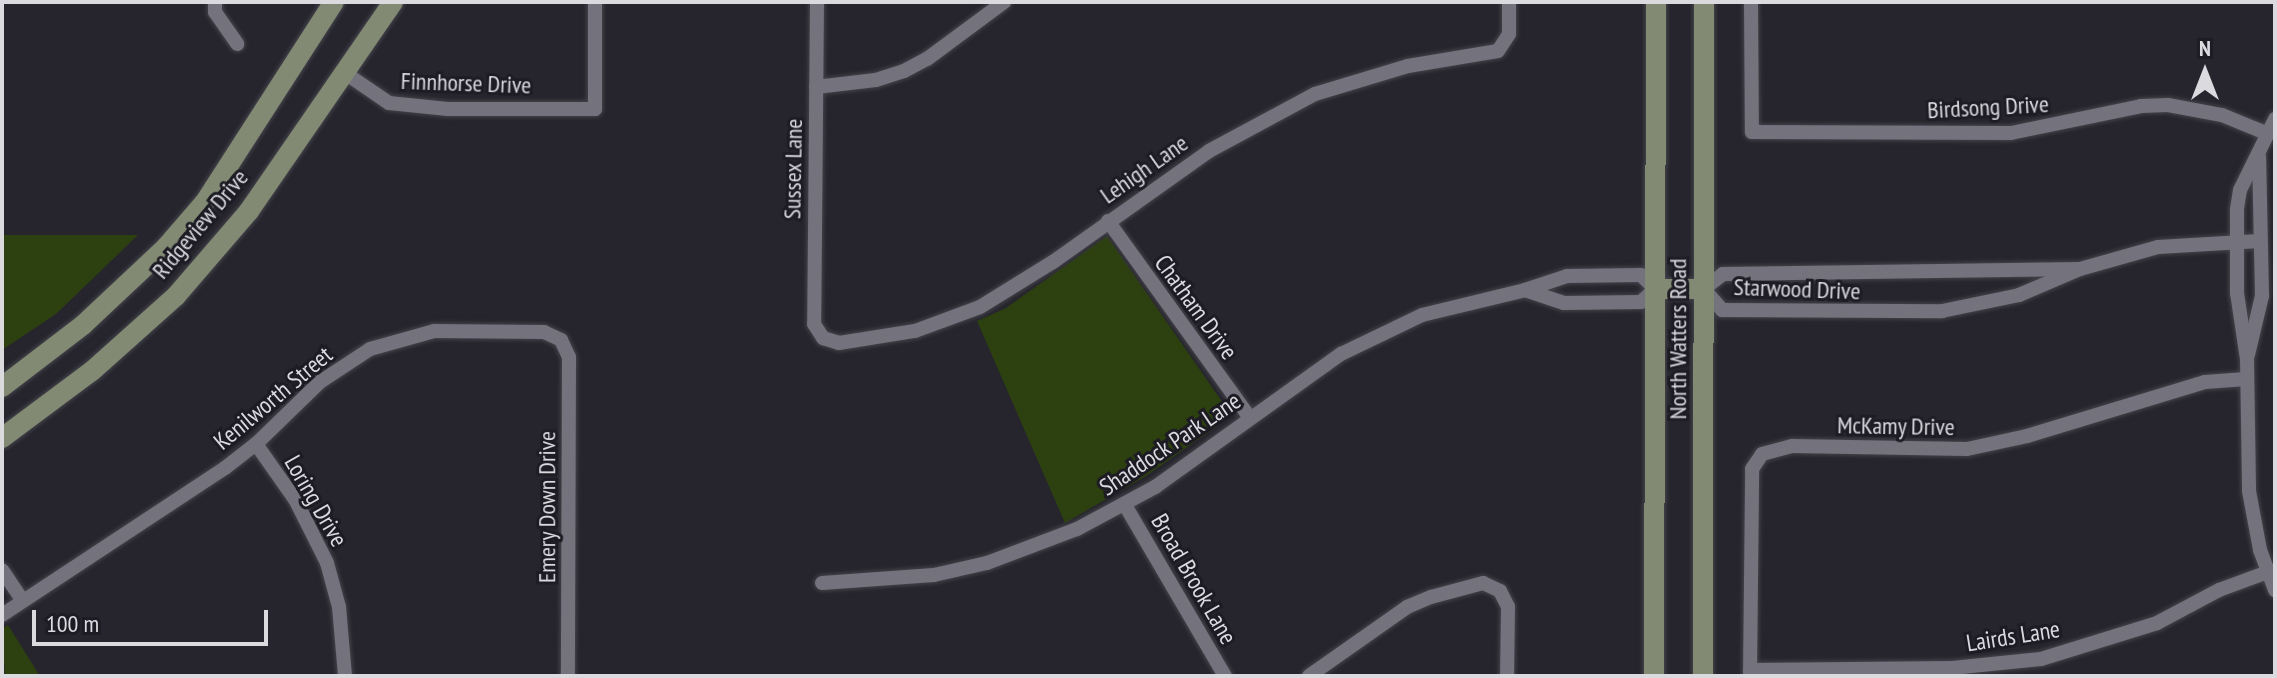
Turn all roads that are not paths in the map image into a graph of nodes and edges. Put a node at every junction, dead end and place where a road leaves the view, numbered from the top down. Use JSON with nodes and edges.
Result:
{"nodes":[{"id":1,"x":215,"y":2,"type":"edge"},
{"id":2,"x":334,"y":2,"type":"edge"},
{"id":3,"x":393,"y":2,"type":"edge"},
{"id":4,"x":595,"y":2,"type":"edge"},
{"id":5,"x":817,"y":2,"type":"edge"},
{"id":6,"x":1004,"y":2,"type":"edge"},
{"id":7,"x":1509,"y":2,"type":"edge"},
{"id":8,"x":1656,"y":2,"type":"edge"},
{"id":9,"x":1704,"y":2,"type":"edge"},
{"id":10,"x":1751,"y":2,"type":"edge"},
{"id":11,"x":237,"y":44,"type":"dead end"},
{"id":12,"x":345,"y":73,"type":"junction"},
{"id":13,"x":816,"y":87,"type":"junction"},
{"id":14,"x":2275,"y":119,"type":"edge"},
{"id":15,"x":2268,"y":134,"type":"junction"},
{"id":16,"x":2259,"y":157,"type":"junction"},
{"id":17,"x":1108,"y":221,"type":"junction"},
{"id":18,"x":2237,"y":241,"type":"junction"},
{"id":19,"x":2260,"y":241,"type":"junction"},
{"id":20,"x":2080,"y":269,"type":"junction"},
{"id":21,"x":1655,"y":289,"type":"junction"},
{"id":22,"x":1704,"y":289,"type":"junction"},
{"id":23,"x":1525,"y":290,"type":"junction"},
{"id":24,"x":821,"y":335,"type":"joint"},
{"id":25,"x":561,"y":340,"type":"joint"},
{"id":26,"x":2247,"y":359,"type":"junction"},
{"id":27,"x":2246,"y":379,"type":"junction"},
{"id":28,"x":2,"y":387,"type":"edge"},
{"id":29,"x":1250,"y":418,"type":"junction"},
{"id":30,"x":2,"y":438,"type":"edge"},
{"id":31,"x":256,"y":444,"type":"junction"},
{"id":32,"x":1125,"y":505,"type":"junction"},
{"id":33,"x":2,"y":570,"type":"edge"},
{"id":34,"x":2268,"y":572,"type":"junction"},
{"id":35,"x":822,"y":583,"type":"dead end"},
{"id":36,"x":2275,"y":590,"type":"edge"},
{"id":37,"x":23,"y":601,"type":"junction"},
{"id":38,"x":2,"y":615,"type":"edge"},
{"id":39,"x":1750,"y":673,"type":"edge"},
{"id":40,"x":345,"y":676,"type":"edge"},
{"id":41,"x":568,"y":676,"type":"edge"},
{"id":42,"x":1225,"y":676,"type":"edge"},
{"id":43,"x":1309,"y":676,"type":"edge"},
{"id":44,"x":1507,"y":676,"type":"edge"},
{"id":45,"x":1654,"y":676,"type":"edge"},
{"id":46,"x":1703,"y":676,"type":"edge"}],
"edges":[{"from":1,"to":11,"type":"street"},
{"from":2,"to":28,"type":"main road","name":"Ridgeview Drive"},
{"from":3,"to":12,"type":"main road","name":"Ridgeview Drive"},
{"from":4,"to":12,"type":"street","name":"Finnhorse Drive"},
{"from":5,"to":13,"type":"street","name":"Sussex Lane"},
{"from":6,"to":13,"type":"street"},
{"from":7,"to":17,"type":"street","name":"Lehigh Lane"},
{"from":8,"to":21,"type":"main road","name":"North Watters Road"},
{"from":9,"to":22,"type":"main road","name":"North Watters Road"},
{"from":10,"to":15,"type":"street","name":"Birdsong Drive"},
{"from":12,"to":30,"type":"main road","name":"Ridgeview Drive"},
{"from":13,"to":24,"type":"street","name":"Sussex Lane"},
{"from":14,"to":15,"type":"street"},
{"from":15,"to":16,"type":"street"},
{"from":16,"to":18,"type":"street"},
{"from":16,"to":19,"type":"street"},
{"from":17,"to":24,"type":"street","name":"Lehigh Lane"},
{"from":17,"to":29,"type":"street","name":"Chatham Drive"},
{"from":18,"to":19,"type":"street","name":"Starwood Drive"},
{"from":18,"to":20,"type":"street","name":"Starwood Drive"},
{"from":18,"to":26,"type":"street"},
{"from":19,"to":26,"type":"street"},
{"from":20,"to":22,"type":"street","name":"Starwood Drive"},
{"from":20,"to":22,"type":"street","name":"Starwood Drive"},
{"from":21,"to":22,"type":"main road"},
{"from":21,"to":23,"type":"street"},
{"from":21,"to":23,"type":"street","name":"Shaddock Park Lane"},
{"from":21,"to":45,"type":"main road","name":"North Watters Road"},
{"from":22,"to":46,"type":"main road","name":"North Watters Road"},
{"from":23,"to":29,"type":"street","name":"Shaddock Park Lane"},
{"from":25,"to":31,"type":"street","name":"Kenilworth Street"},
{"from":25,"to":41,"type":"street","name":"Emery Down Drive"},
{"from":26,"to":27,"type":"street"},
{"from":27,"to":34,"type":"street"},
{"from":27,"to":39,"type":"street","name":"McKamy Drive"},
{"from":29,"to":32,"type":"street","name":"Shaddock Park Lane"},
{"from":31,"to":37,"type":"street","name":"Kenilworth Street"},
{"from":31,"to":40,"type":"street","name":"Loring Drive"},
{"from":32,"to":35,"type":"street","name":"Shaddock Park Lane"},
{"from":32,"to":42,"type":"street","name":"Broad Brook Lane"},
{"from":33,"to":37,"type":"street"},
{"from":34,"to":36,"type":"street"},
{"from":34,"to":39,"type":"street","name":"Lairds Lane"},
{"from":37,"to":38,"type":"street","name":"Kenilworth Street"},
{"from":43,"to":44,"type":"street"}]}
